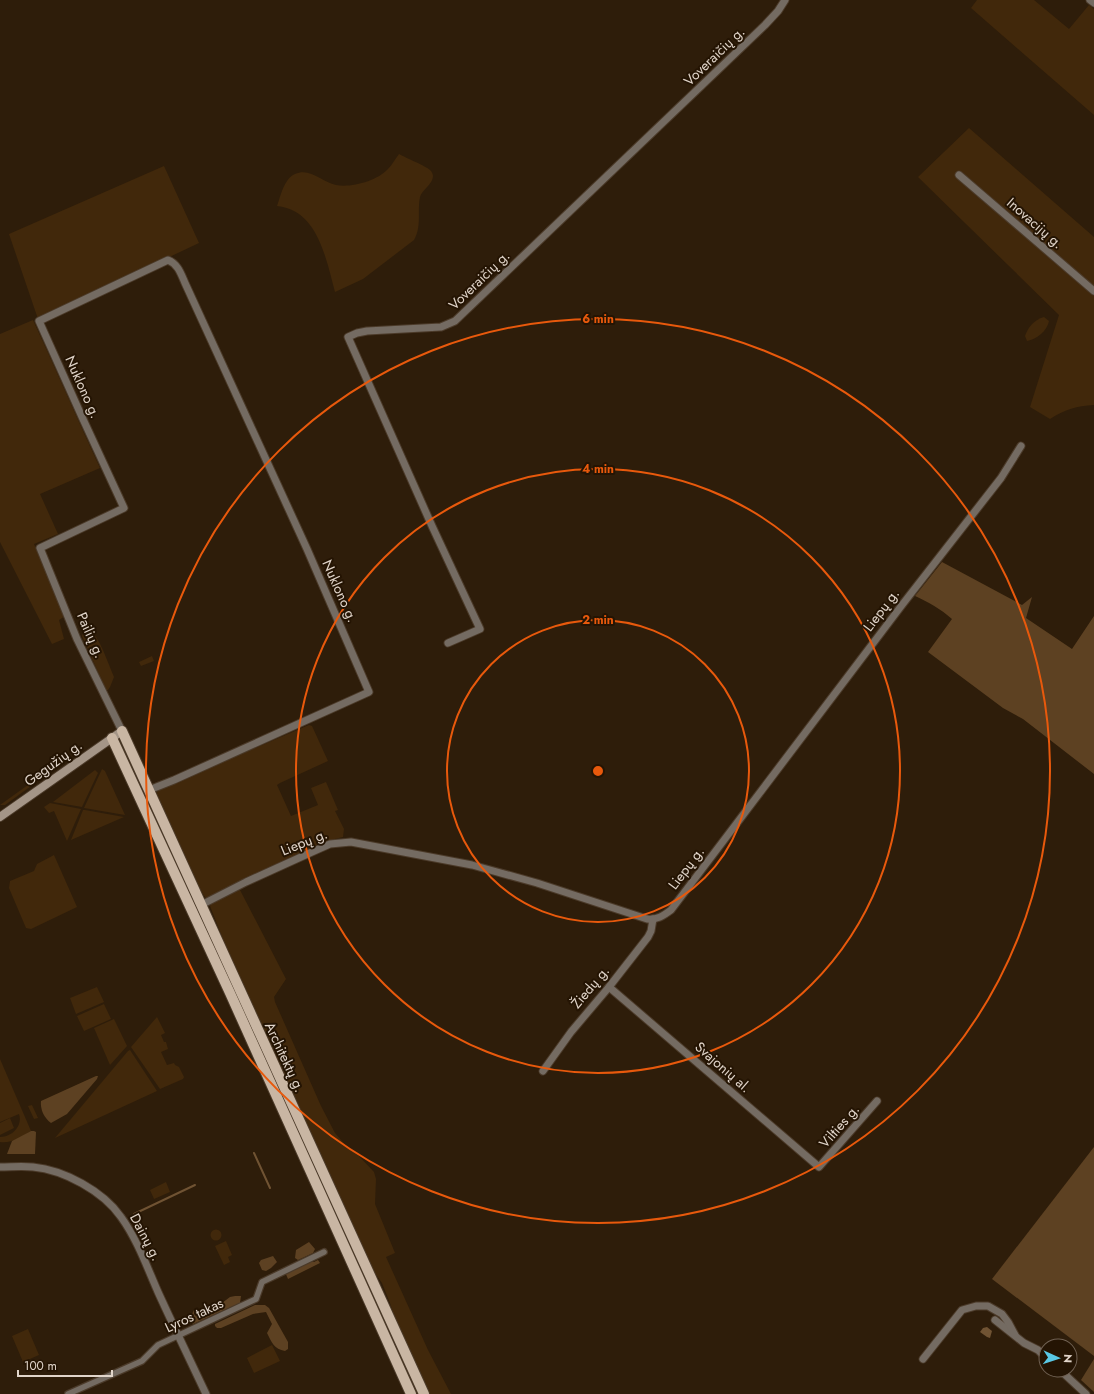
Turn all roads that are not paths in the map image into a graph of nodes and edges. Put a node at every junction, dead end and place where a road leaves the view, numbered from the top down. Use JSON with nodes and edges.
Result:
{"nodes":[{"id":1,"x":785,"y":0,"type":"edge"},
{"id":2,"x":1090,"y":0,"type":"edge"},
{"id":3,"x":1094,"y":3,"type":"edge"},
{"id":4,"x":959,"y":175,"type":"dead end"},
{"id":5,"x":1094,"y":291,"type":"edge"},
{"id":6,"x":1021,"y":446,"type":"dead end"},
{"id":7,"x":40,"y":548,"type":"joint"},
{"id":8,"x":448,"y":643,"type":"dead end"},
{"id":9,"x":122,"y":731,"type":"junction"},
{"id":10,"x":112,"y":738,"type":"junction"},
{"id":11,"x":149,"y":790,"type":"junction"},
{"id":12,"x":0,"y":817,"type":"edge"},
{"id":13,"x":201,"y":905,"type":"junction"},
{"id":14,"x":652,"y":920,"type":"junction"},
{"id":15,"x":609,"y":986,"type":"junction"},
{"id":16,"x":241,"y":1005,"type":"junction"},
{"id":17,"x":543,"y":1071,"type":"dead end"},
{"id":18,"x":877,"y":1101,"type":"dead end"},
{"id":19,"x":819,"y":1167,"type":"joint"},
{"id":20,"x":0,"y":1168,"type":"edge"},
{"id":21,"x":324,"y":1252,"type":"dead end"},
{"id":22,"x":995,"y":1320,"type":"dead end"},
{"id":23,"x":1015,"y":1335,"type":"junction"},
{"id":24,"x":179,"y":1336,"type":"junction"},
{"id":25,"x":1038,"y":1350,"type":"edge"},
{"id":26,"x":923,"y":1359,"type":"dead end"},
{"id":27,"x":1069,"y":1378,"type":"edge"},
{"id":28,"x":68,"y":1394,"type":"edge"},
{"id":29,"x":206,"y":1394,"type":"edge"},
{"id":30,"x":411,"y":1394,"type":"edge"},
{"id":31,"x":424,"y":1394,"type":"edge"},
{"id":32,"x":1086,"y":1394,"type":"edge"}],
"edges":[{"from":1,"to":8,"type":"street","name":"Voveraičių g."},
{"from":2,"to":3,"type":"street"},
{"from":4,"to":5,"type":"street","name":"Inovacijų g."},
{"from":6,"to":14,"type":"street","name":"Liepų g."},
{"from":7,"to":9,"type":"street","name":"Pailių g."},
{"from":7,"to":11,"type":"street","name":"Nuklono g."},
{"from":9,"to":10,"type":"main road","name":"Gegužių g."},
{"from":9,"to":11,"type":"main road","name":"Architektų g."},
{"from":10,"to":12,"type":"main road","name":"Gegužių g."},
{"from":10,"to":16,"type":"main road","name":"Architektų g."},
{"from":11,"to":13,"type":"main road","name":"Architektų g."},
{"from":13,"to":14,"type":"street","name":"Liepų g."},
{"from":13,"to":16,"type":"main road","name":"Architektų g."},
{"from":14,"to":15,"type":"street","name":"Žiedų g."},
{"from":15,"to":17,"type":"street","name":"Žiedų g."},
{"from":15,"to":19,"type":"street","name":"Svajonių al."},
{"from":16,"to":30,"type":"main road","name":"Architektų g."},
{"from":16,"to":31,"type":"main road","name":"Architektų g."},
{"from":18,"to":19,"type":"street","name":"Vilties g."},
{"from":20,"to":24,"type":"street","name":"Dainų g."},
{"from":21,"to":24,"type":"street","name":"Lyros takas"},
{"from":22,"to":23,"type":"street"},
{"from":23,"to":25,"type":"street"},
{"from":23,"to":26,"type":"street"},
{"from":24,"to":28,"type":"street","name":"Lyros takas"},
{"from":24,"to":29,"type":"street","name":"Dainų g."},
{"from":27,"to":32,"type":"street"}]}
